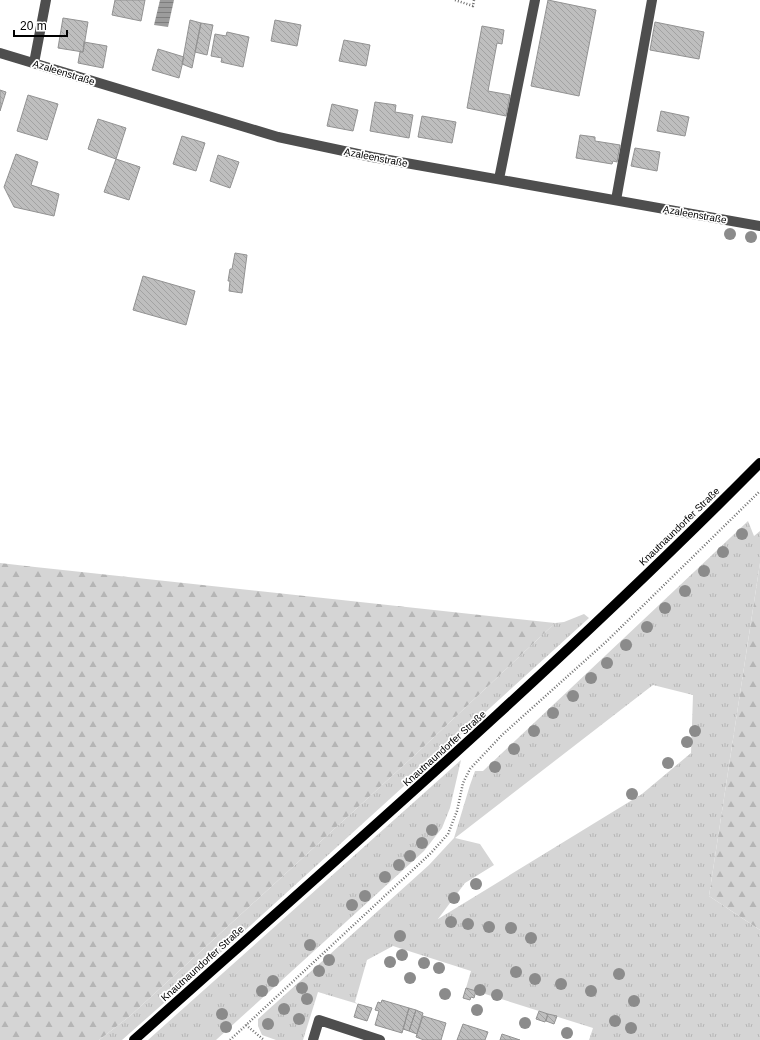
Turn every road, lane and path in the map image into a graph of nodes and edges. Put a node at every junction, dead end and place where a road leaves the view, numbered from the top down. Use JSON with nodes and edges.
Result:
{"nodes":[{"id":1,"x":46,"y":0,"type":"edge"},
{"id":2,"x":455,"y":0,"type":"edge"},
{"id":3,"x":474,"y":0,"type":"edge"},
{"id":4,"x":535,"y":0,"type":"edge"},
{"id":5,"x":652,"y":0,"type":"edge"},
{"id":6,"x":0,"y":53,"type":"edge"},
{"id":7,"x":34,"y":63,"type":"junction"},
{"id":8,"x":499,"y":179,"type":"junction"},
{"id":9,"x":616,"y":200,"type":"junction"},
{"id":10,"x":760,"y":226,"type":"edge"},
{"id":11,"x":760,"y":463,"type":"edge"},
{"id":12,"x":760,"y":491,"type":"edge"},
{"id":13,"x":246,"y":1025,"type":"junction"},
{"id":14,"x":352,"y":1036,"type":"edge"},
{"id":15,"x":134,"y":1040,"type":"edge"},
{"id":16,"x":230,"y":1040,"type":"edge"},
{"id":17,"x":264,"y":1040,"type":"edge"},
{"id":18,"x":313,"y":1040,"type":"edge"},
{"id":19,"x":380,"y":1040,"type":"edge"}],
"edges":[{"from":1,"to":7,"type":"street"},
{"from":2,"to":3,"type":"path"},
{"from":4,"to":8,"type":"street"},
{"from":5,"to":9,"type":"street"},
{"from":6,"to":7,"type":"street","name":"Azaleenstraße"},
{"from":7,"to":8,"type":"street","name":"Azaleenstraße"},
{"from":8,"to":9,"type":"street","name":"Azaleenstraße"},
{"from":9,"to":10,"type":"street","name":"Azaleenstraße"},
{"from":11,"to":15,"type":"main road","name":"Knautnaundorfer Straße"},
{"from":12,"to":13,"type":"path"},
{"from":13,"to":16,"type":"path"},
{"from":13,"to":17,"type":"path"},
{"from":14,"to":18,"type":"street"},
{"from":14,"to":19,"type":"street"}]}
